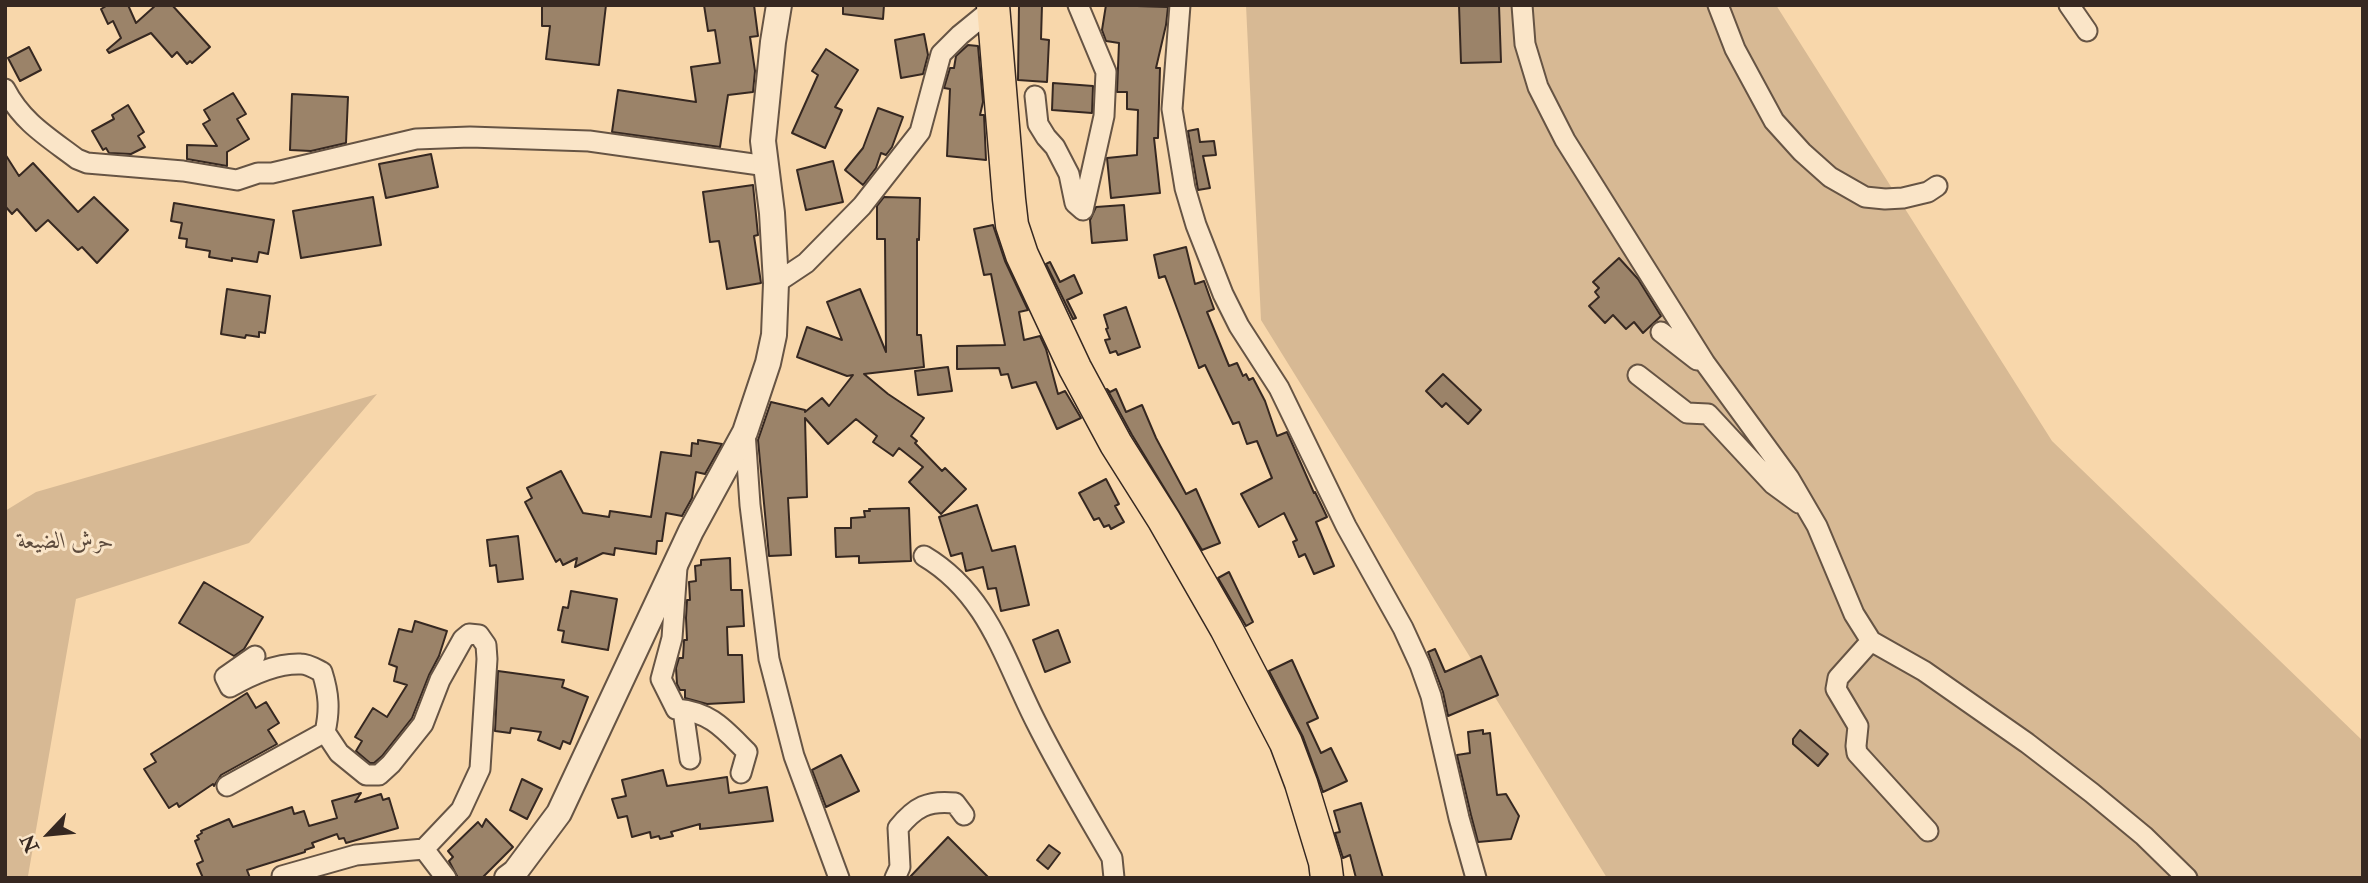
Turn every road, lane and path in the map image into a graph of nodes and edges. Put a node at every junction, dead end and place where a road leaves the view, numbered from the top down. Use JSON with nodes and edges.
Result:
{"nodes":[{"id":1,"x":779,"y":5,"type":"edge"},
{"id":2,"x":1078,"y":5,"type":"edge"},
{"id":3,"x":1180,"y":5,"type":"edge"},
{"id":4,"x":1521,"y":5,"type":"edge"},
{"id":5,"x":1718,"y":5,"type":"edge"},
{"id":6,"x":2069,"y":5,"type":"edge"},
{"id":7,"x":993,"y":6,"type":"edge"},
{"id":8,"x":2087,"y":31,"type":"dead end"},
{"id":9,"x":1035,"y":96,"type":"dead end"},
{"id":10,"x":8,"y":102,"type":"edge"},
{"id":11,"x":767,"y":166,"type":"junction"},
{"id":12,"x":1937,"y":186,"type":"dead end"},
{"id":13,"x":776,"y":283,"type":"junction"},
{"id":14,"x":1661,"y":332,"type":"dead end"},
{"id":15,"x":1709,"y":369,"type":"junction"},
{"id":16,"x":1638,"y":375,"type":"dead end"},
{"id":17,"x":745,"y":432,"type":"junction"},
{"id":18,"x":1817,"y":526,"type":"junction"},
{"id":19,"x":924,"y":556,"type":"dead end"},
{"id":20,"x":677,"y":559,"type":"junction"},
{"id":21,"x":1871,"y":641,"type":"junction"},
{"id":22,"x":255,"y":656,"type":"dead end"},
{"id":23,"x":683,"y":710,"type":"junction"},
{"id":24,"x":325,"y":732,"type":"junction"},
{"id":25,"x":690,"y":759,"type":"dead end"},
{"id":26,"x":741,"y":773,"type":"dead end"},
{"id":27,"x":227,"y":786,"type":"dead end"},
{"id":28,"x":964,"y":815,"type":"dead end"},
{"id":29,"x":1928,"y":831,"type":"dead end"},
{"id":30,"x":424,"y":849,"type":"junction"},
{"id":31,"x":282,"y":876,"type":"dead end"},
{"id":32,"x":513,"y":876,"type":"edge"},
{"id":33,"x":446,"y":878,"type":"edge"},
{"id":34,"x":839,"y":878,"type":"edge"},
{"id":35,"x":895,"y":878,"type":"edge"},
{"id":36,"x":1114,"y":878,"type":"edge"},
{"id":37,"x":1327,"y":878,"type":"edge"},
{"id":38,"x":1476,"y":878,"type":"edge"},
{"id":39,"x":2187,"y":878,"type":"edge"}],
"edges":[{"from":1,"to":11,"type":"street"},
{"from":2,"to":9,"type":"street"},
{"from":3,"to":38,"type":"street"},
{"from":4,"to":15,"type":"street"},
{"from":5,"to":12,"type":"street"},
{"from":6,"to":8,"type":"street"},
{"from":7,"to":13,"type":"street"},
{"from":7,"to":37,"type":"main road"},
{"from":10,"to":11,"type":"street"},
{"from":11,"to":13,"type":"street"},
{"from":13,"to":17,"type":"street"},
{"from":14,"to":15,"type":"street"},
{"from":15,"to":18,"type":"street"},
{"from":16,"to":18,"type":"street"},
{"from":17,"to":20,"type":"street"},
{"from":17,"to":34,"type":"street"},
{"from":18,"to":21,"type":"street"},
{"from":19,"to":36,"type":"street"},
{"from":20,"to":23,"type":"street"},
{"from":20,"to":32,"type":"street"},
{"from":21,"to":29,"type":"street"},
{"from":21,"to":39,"type":"street"},
{"from":22,"to":24,"type":"street"},
{"from":23,"to":25,"type":"street"},
{"from":23,"to":26,"type":"street"},
{"from":24,"to":27,"type":"street"},
{"from":24,"to":30,"type":"street"},
{"from":28,"to":35,"type":"street"},
{"from":30,"to":31,"type":"street"},
{"from":30,"to":33,"type":"street"}]}
